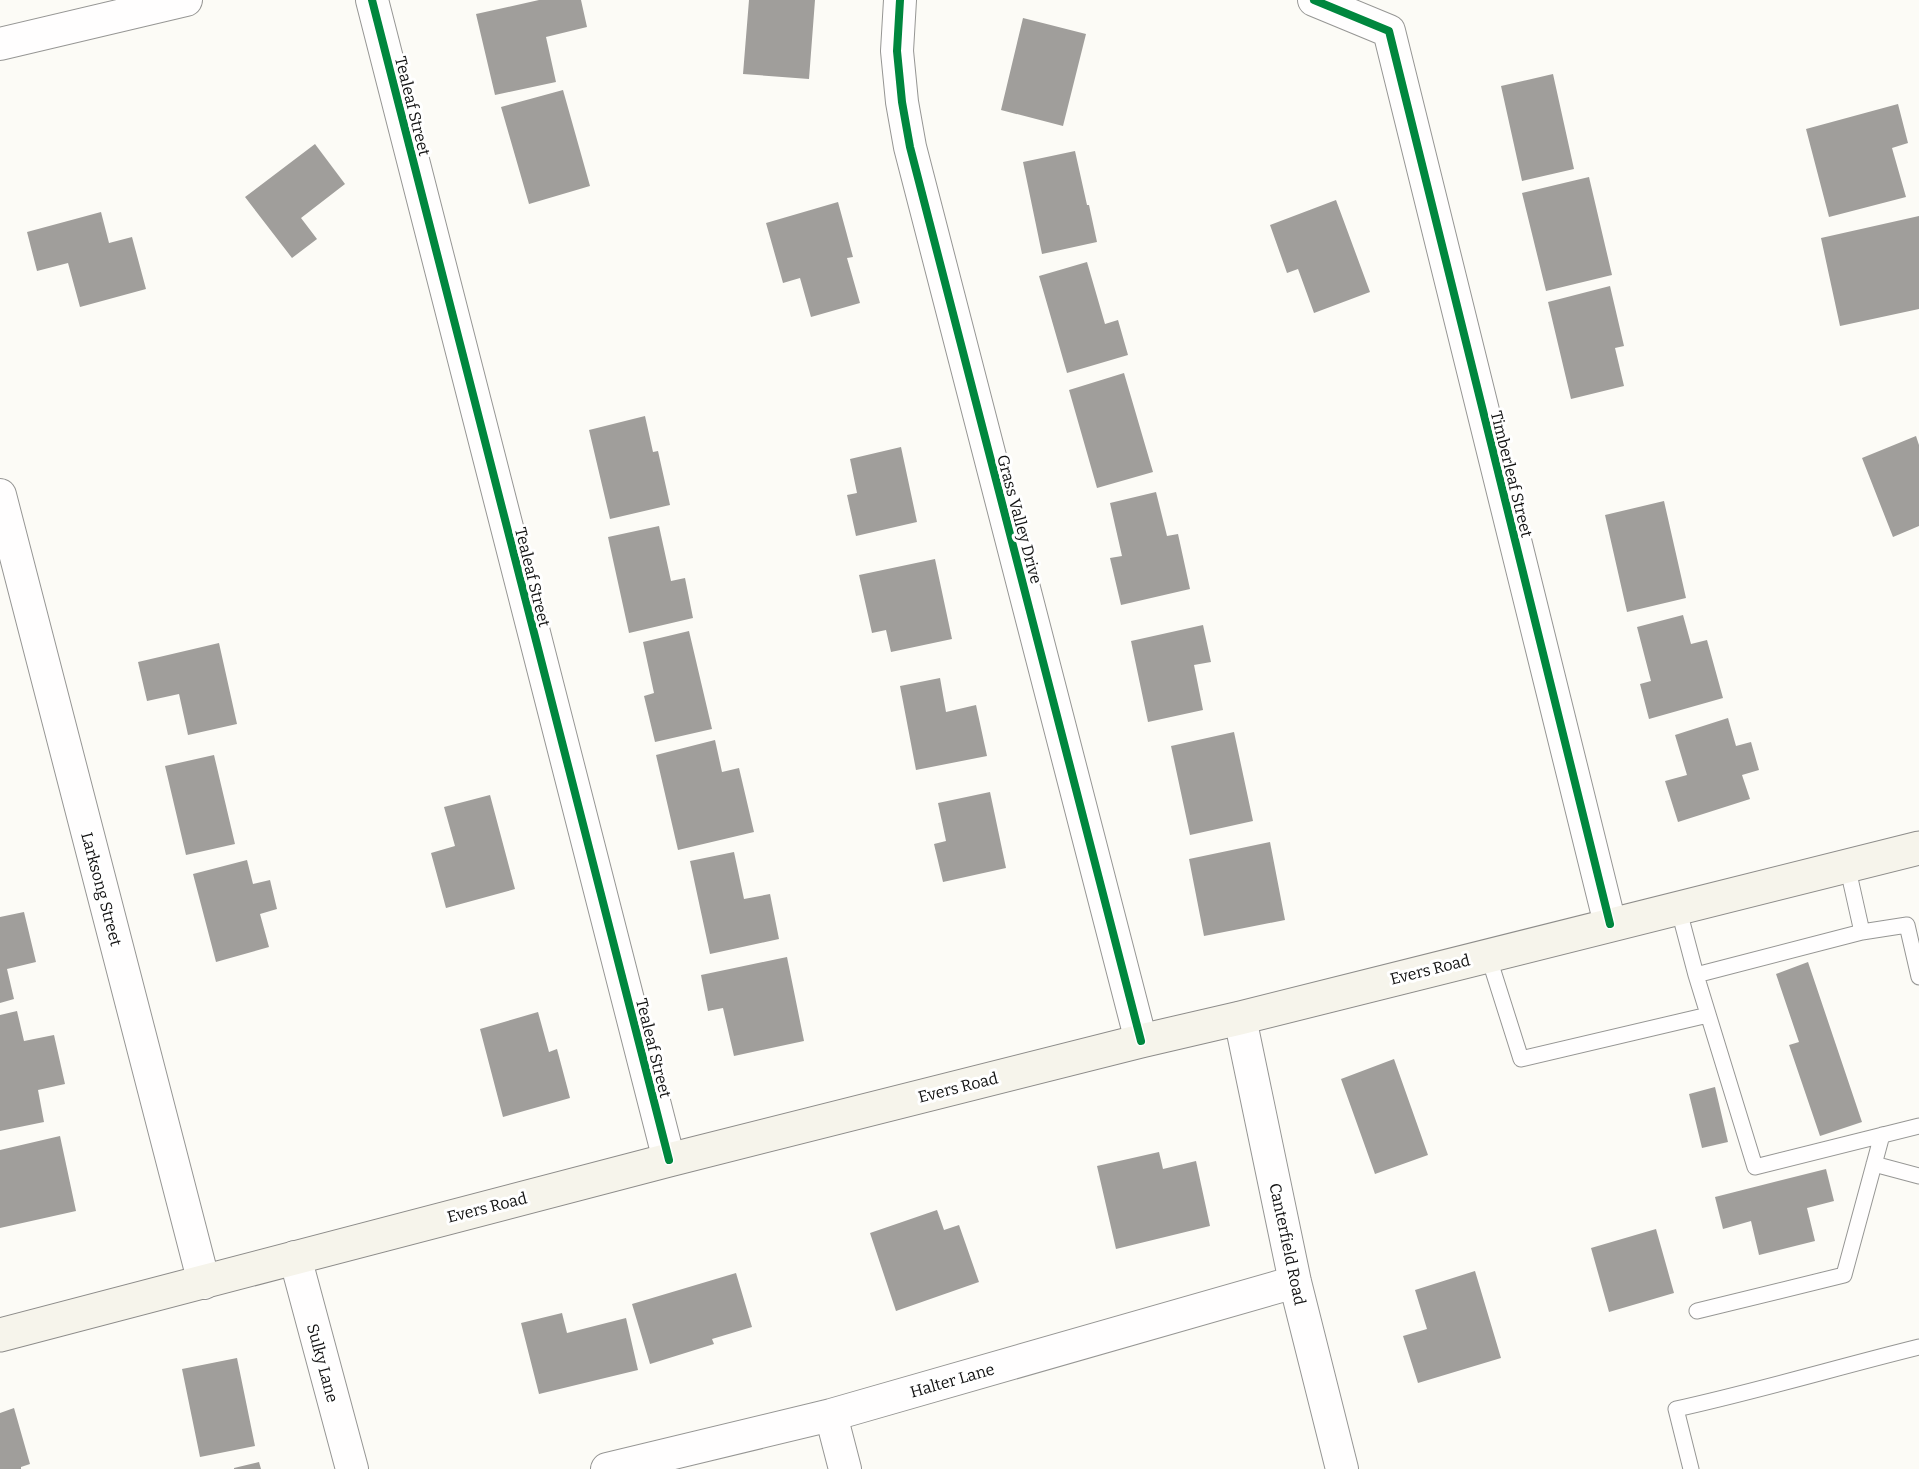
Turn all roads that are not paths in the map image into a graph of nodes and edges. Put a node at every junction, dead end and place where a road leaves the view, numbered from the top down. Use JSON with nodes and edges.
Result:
{"nodes":[{"id":1,"x":186,"y":0,"type":"edge"},
{"id":2,"x":372,"y":0,"type":"edge"},
{"id":3,"x":900,"y":0,"type":"edge"},
{"id":4,"x":1314,"y":0,"type":"edge"},
{"id":5,"x":0,"y":44,"type":"edge"},
{"id":6,"x":0,"y":495,"type":"edge"},
{"id":7,"x":1919,"y":848,"type":"edge"},
{"id":8,"x":1847,"y":865,"type":"junction"},
{"id":9,"x":1678,"y":907,"type":"junction"},
{"id":10,"x":1610,"y":924,"type":"junction"},
{"id":11,"x":1862,"y":932,"type":"junction"},
{"id":12,"x":1488,"y":955,"type":"junction"},
{"id":13,"x":1696,"y":975,"type":"junction"},
{"id":14,"x":1919,"y":977,"type":"edge"},
{"id":15,"x":1708,"y":1015,"type":"junction"},
{"id":16,"x":1240,"y":1018,"type":"junction"},
{"id":17,"x":1141,"y":1041,"type":"junction"},
{"id":18,"x":1919,"y":1126,"type":"edge"},
{"id":19,"x":1882,"y":1135,"type":"junction"},
{"id":20,"x":669,"y":1160,"type":"junction"},
{"id":21,"x":1875,"y":1164,"type":"junction"},
{"id":22,"x":1919,"y":1176,"type":"edge"},
{"id":23,"x":295,"y":1257,"type":"junction"},
{"id":24,"x":1295,"y":1282,"type":"junction"},
{"id":25,"x":204,"y":1283,"type":"junction"},
{"id":26,"x":1697,"y":1311,"type":"dead end"},
{"id":27,"x":0,"y":1335,"type":"edge"},
{"id":28,"x":1919,"y":1347,"type":"edge"},
{"id":29,"x":831,"y":1415,"type":"junction"},
{"id":30,"x":352,"y":1469,"type":"edge"},
{"id":31,"x":607,"y":1469,"type":"edge"},
{"id":32,"x":845,"y":1469,"type":"edge"},
{"id":33,"x":1342,"y":1469,"type":"edge"},
{"id":34,"x":1691,"y":1469,"type":"edge"}],
"edges":[{"from":1,"to":5,"type":"street"},
{"from":2,"to":20,"type":"street","name":"Tealeaf Street"},
{"from":3,"to":17,"type":"street","name":"Grass Valley Drive"},
{"from":4,"to":10,"type":"street","name":"Timberleaf Street"},
{"from":6,"to":25,"type":"street","name":"Larksong Street"},
{"from":7,"to":8,"type":"main road","name":"Evers Road"},
{"from":8,"to":9,"type":"main road","name":"Evers Road"},
{"from":8,"to":11,"type":"lane"},
{"from":9,"to":10,"type":"main road","name":"Evers Road"},
{"from":9,"to":13,"type":"lane"},
{"from":10,"to":12,"type":"main road","name":"Evers Road"},
{"from":11,"to":13,"type":"lane"},
{"from":11,"to":14,"type":"lane"},
{"from":12,"to":15,"type":"lane"},
{"from":12,"to":16,"type":"main road","name":"Evers Road"},
{"from":13,"to":15,"type":"lane"},
{"from":15,"to":19,"type":"lane"},
{"from":16,"to":17,"type":"main road","name":"Evers Road"},
{"from":16,"to":24,"type":"street","name":"Canterfield Road"},
{"from":17,"to":20,"type":"main road","name":"Evers Road"},
{"from":18,"to":19,"type":"lane"},
{"from":19,"to":21,"type":"lane"},
{"from":20,"to":23,"type":"main road","name":"Evers Road"},
{"from":21,"to":22,"type":"lane"},
{"from":21,"to":26,"type":"lane"},
{"from":23,"to":25,"type":"main road","name":"Evers Road"},
{"from":23,"to":30,"type":"street","name":"Sulky Lane"},
{"from":24,"to":29,"type":"street","name":"Halter Lane"},
{"from":24,"to":33,"type":"street","name":"Canterfield Road"},
{"from":25,"to":27,"type":"main road","name":"Evers Road"},
{"from":28,"to":34,"type":"lane"},
{"from":29,"to":31,"type":"street","name":"Halter Lane"},
{"from":29,"to":32,"type":"street"}]}
